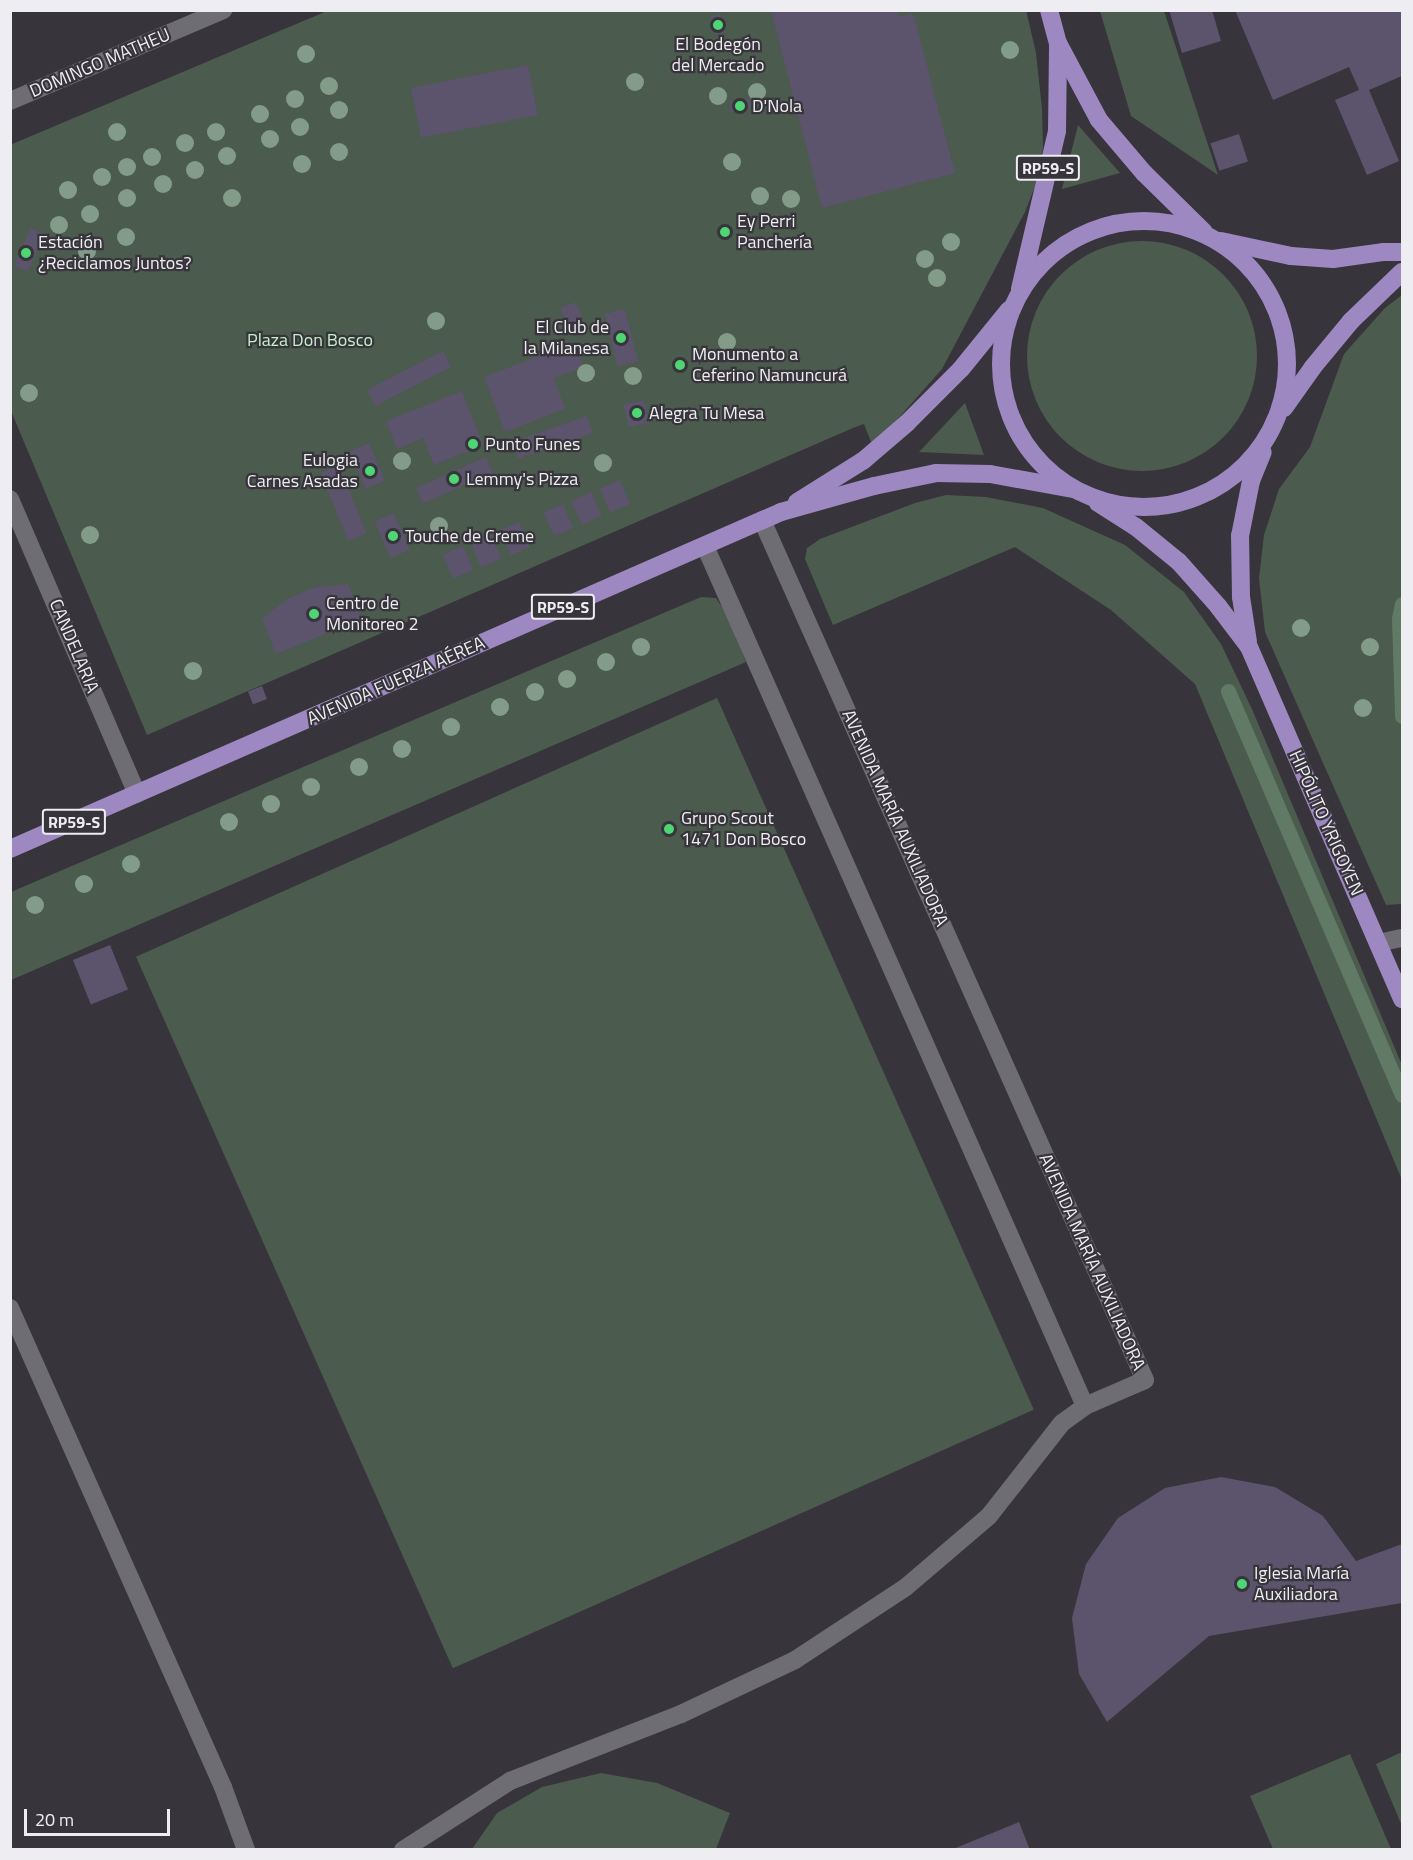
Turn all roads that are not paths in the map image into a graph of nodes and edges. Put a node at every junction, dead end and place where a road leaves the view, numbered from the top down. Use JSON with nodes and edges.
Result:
{"nodes":[{"id":1,"x":223,"y":10,"type":"edge"},
{"id":2,"x":1049,"y":10,"type":"edge"},
{"id":3,"x":1058,"y":43,"type":"junction"},
{"id":4,"x":10,"y":102,"type":"edge"},
{"id":5,"x":1212,"y":237,"type":"junction"},
{"id":6,"x":1402,"y":252,"type":"edge"},
{"id":7,"x":1402,"y":272,"type":"edge"},
{"id":8,"x":1020,"y":291,"type":"junction"},
{"id":9,"x":1010,"y":309,"type":"junction"},
{"id":10,"x":1276,"y":422,"type":"junction"},
{"id":11,"x":1081,"y":493,"type":"junction"},
{"id":12,"x":10,"y":499,"type":"edge"},
{"id":13,"x":781,"y":512,"type":"junction"},
{"id":14,"x":762,"y":520,"type":"junction"},
{"id":15,"x":705,"y":546,"type":"junction"},
{"id":16,"x":1249,"y":647,"type":"junction"},
{"id":17,"x":137,"y":794,"type":"junction"},
{"id":18,"x":10,"y":849,"type":"edge"},
{"id":19,"x":1402,"y":938,"type":"edge"},
{"id":20,"x":1378,"y":943,"type":"junction"},
{"id":21,"x":1402,"y":999,"type":"edge"},
{"id":22,"x":10,"y":1308,"type":"edge"},
{"id":23,"x":1085,"y":1406,"type":"junction"},
{"id":24,"x":246,"y":1850,"type":"edge"},
{"id":25,"x":403,"y":1850,"type":"edge"}],
"edges":[{"from":1,"to":4,"type":"street","name":"DOMINGO MATHEU"},
{"from":2,"to":3,"type":"main road","number":"RP59-S"},
{"from":3,"to":5,"type":"main road","number":"RP59-S"},
{"from":3,"to":8,"type":"main road","number":"RP59-S"},
{"from":5,"to":6,"type":"main road"},
{"from":5,"to":8,"type":"main road"},
{"from":5,"to":10,"type":"main road","number":"RP59-S"},
{"from":7,"to":10,"type":"main road"},
{"from":8,"to":9,"type":"main road","number":"RP59-S"},
{"from":9,"to":11,"type":"main road","name":"HIPÓLITO YRIGOYEN"},
{"from":9,"to":13,"type":"main road","name":"AVENIDA FUERZA AÉREA","number":"RP59-S"},
{"from":10,"to":11,"type":"main road","number":"RP59-S"},
{"from":10,"to":16,"type":"main road","name":"HIPÓLITO YRIGOYEN"},
{"from":11,"to":13,"type":"main road","name":"AVENIDA FUERZA AÉREA","number":"RP59-S"},
{"from":11,"to":16,"type":"main road","name":"HIPÓLITO YRIGOYEN"},
{"from":12,"to":17,"type":"street","name":"CANDELARIA"},
{"from":13,"to":14,"type":"main road","name":"AVENIDA FUERZA AÉREA","number":"RP59-S"},
{"from":14,"to":15,"type":"main road","name":"AVENIDA FUERZA AÉREA","number":"RP59-S"},
{"from":14,"to":23,"type":"street","name":"AVENIDA MARÍA AUXILIADORA"},
{"from":15,"to":17,"type":"main road","name":"AVENIDA FUERZA AÉREA","number":"RP59-S"},
{"from":15,"to":23,"type":"street"},
{"from":16,"to":20,"type":"main road","name":"HIPÓLITO YRIGOYEN"},
{"from":17,"to":18,"type":"main road","name":"AVENIDA FUERZA AÉREA","number":"RP59-S"},
{"from":19,"to":20,"type":"street"},
{"from":20,"to":21,"type":"main road","name":"HIPÓLITO YRIGOYEN"},
{"from":22,"to":24,"type":"street"},
{"from":23,"to":25,"type":"street"}]}
